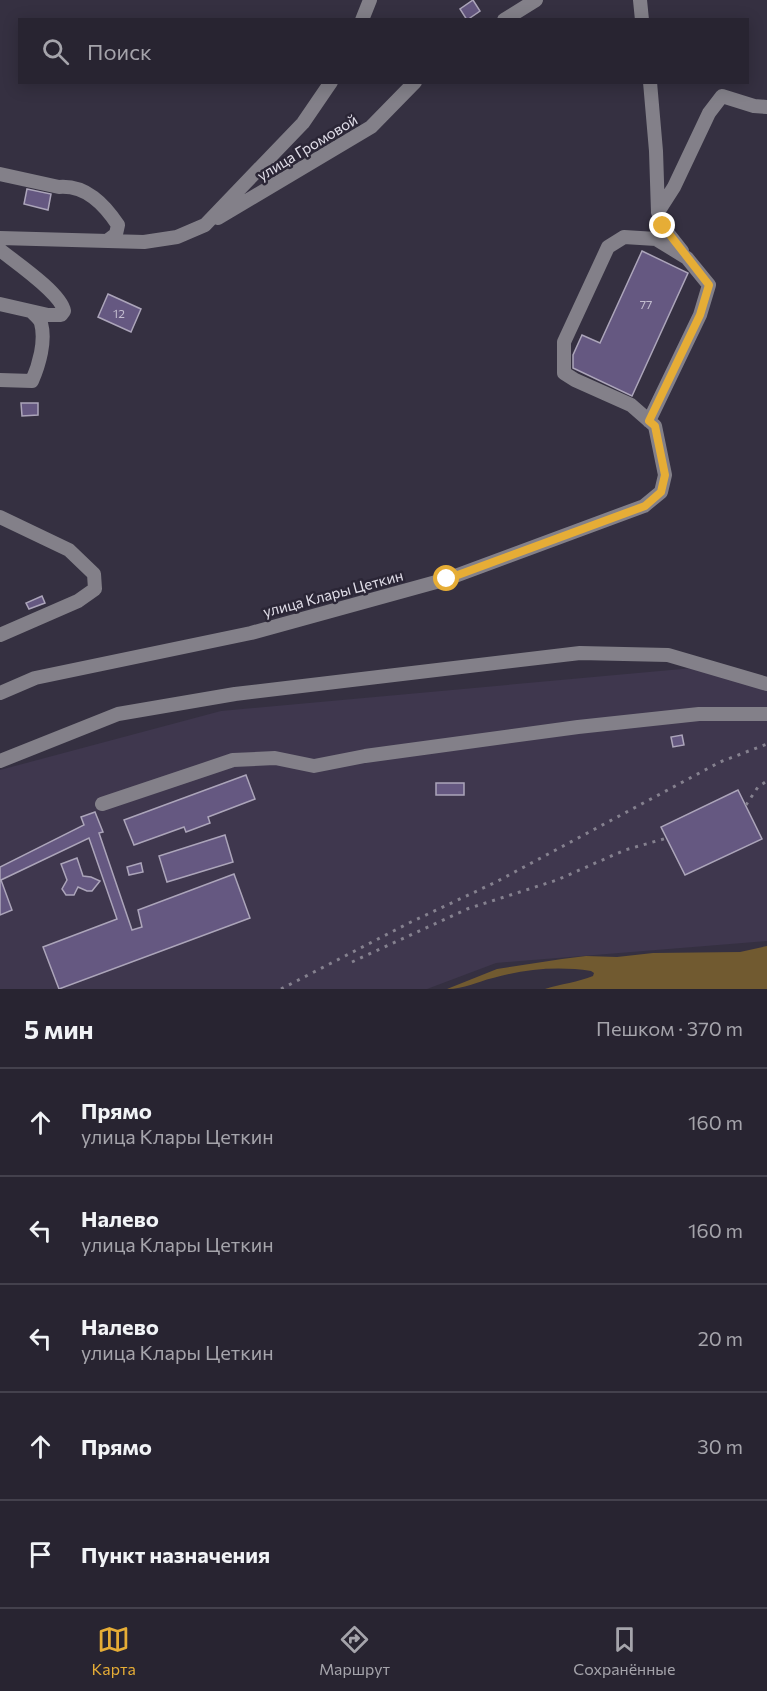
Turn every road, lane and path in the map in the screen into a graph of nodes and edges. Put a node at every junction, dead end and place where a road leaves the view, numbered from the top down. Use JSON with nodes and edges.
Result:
{"nodes":[{"id":1,"x":370,"y":0,"type":"edge"},
{"id":2,"x":537,"y":0,"type":"edge"},
{"id":3,"x":640,"y":0,"type":"edge"},
{"id":4,"x":363,"y":18,"type":"edge"},
{"id":5,"x":507,"y":18,"type":"edge"},
{"id":6,"x":642,"y":18,"type":"edge"},
{"id":7,"x":330,"y":84,"type":"edge"},
{"id":8,"x":413,"y":84,"type":"edge"},
{"id":9,"x":650,"y":84,"type":"edge"},
{"id":10,"x":767,"y":107,"type":"edge"},
{"id":11,"x":0,"y":174,"type":"edge"},
{"id":12,"x":658,"y":212,"type":"junction"},
{"id":13,"x":205,"y":225,"type":"junction"},
{"id":14,"x":0,"y":238,"type":"edge"},
{"id":15,"x":107,"y":241,"type":"junction"},
{"id":16,"x":0,"y":250,"type":"edge"},
{"id":17,"x":687,"y":258,"type":"junction"},
{"id":18,"x":0,"y":304,"type":"edge"},
{"id":19,"x":32,"y":312,"type":"junction"},
{"id":20,"x":0,"y":380,"type":"edge"},
{"id":21,"x":649,"y":421,"type":"junction"},
{"id":22,"x":0,"y":517,"type":"edge"},
{"id":23,"x":0,"y":635,"type":"edge"},
{"id":24,"x":767,"y":684,"type":"edge"},
{"id":25,"x":0,"y":693,"type":"edge"},
{"id":26,"x":767,"y":714,"type":"edge"},
{"id":27,"x":0,"y":761,"type":"edge"},
{"id":28,"x":102,"y":804,"type":"dead end"}],
"edges":[{"from":1,"to":4,"type":"street"},
{"from":2,"to":5,"type":"street"},
{"from":3,"to":6,"type":"street"},
{"from":7,"to":13,"type":"street"},
{"from":8,"to":13,"type":"street","name":"улица Громовой"},
{"from":9,"to":12,"type":"street"},
{"from":10,"to":12,"type":"street"},
{"from":11,"to":15,"type":"street"},
{"from":12,"to":17,"type":"street"},
{"from":13,"to":15,"type":"street","name":"улица Громовой"},
{"from":14,"to":15,"type":"street","name":"улица Громовой"},
{"from":16,"to":19,"type":"street"},
{"from":17,"to":21,"type":"street"},
{"from":17,"to":21,"type":"street"},
{"from":18,"to":19,"type":"street"},
{"from":19,"to":20,"type":"street"},
{"from":21,"to":25,"type":"street","name":"улица Клары Цеткин"},
{"from":22,"to":23,"type":"street"},
{"from":24,"to":27,"type":"street"},
{"from":26,"to":28,"type":"street"}]}
